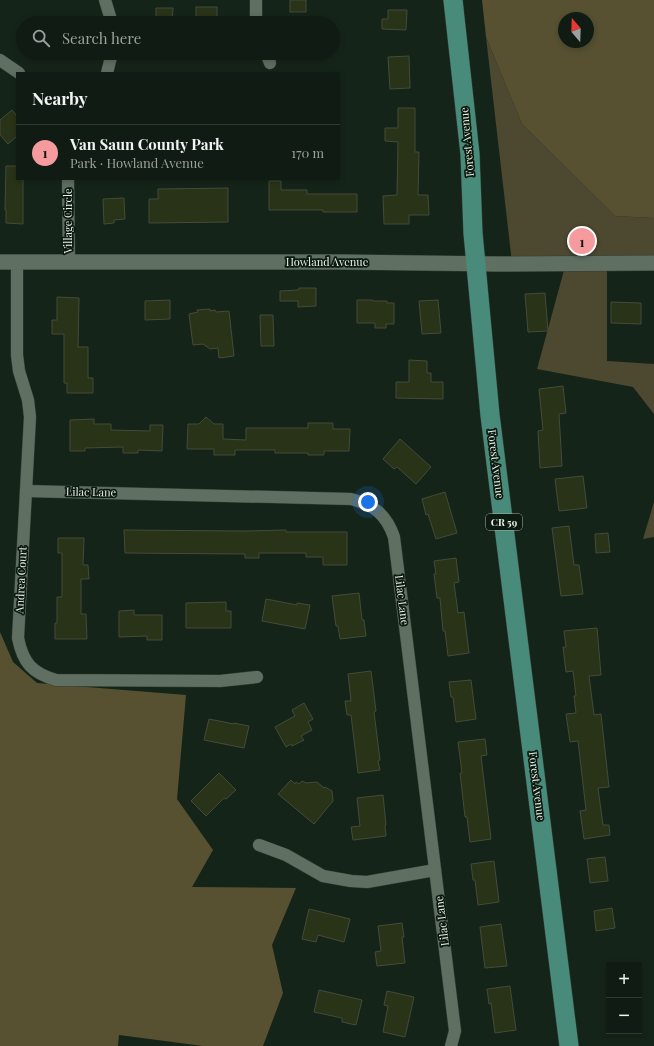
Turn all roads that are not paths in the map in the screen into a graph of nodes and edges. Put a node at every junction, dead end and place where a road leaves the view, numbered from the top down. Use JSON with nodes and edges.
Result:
{"nodes":[{"id":1,"x":105,"y":0,"type":"edge"},
{"id":2,"x":256,"y":0,"type":"edge"},
{"id":3,"x":453,"y":0,"type":"edge"},
{"id":4,"x":110,"y":16,"type":"edge"},
{"id":5,"x":256,"y":16,"type":"edge"},
{"id":6,"x":0,"y":60,"type":"edge"},
{"id":7,"x":110,"y":60,"type":"edge"},
{"id":8,"x":18,"y":72,"type":"edge"},
{"id":9,"x":107,"y":72,"type":"edge"},
{"id":10,"x":68,"y":180,"type":"edge"},
{"id":11,"x":0,"y":262,"type":"edge"},
{"id":12,"x":17,"y":262,"type":"junction"},
{"id":13,"x":69,"y":263,"type":"junction"},
{"id":14,"x":654,"y":263,"type":"edge"},
{"id":15,"x":475,"y":264,"type":"junction"},
{"id":16,"x":26,"y":491,"type":"junction"},
{"id":17,"x":257,"y":677,"type":"dead end"},
{"id":18,"x":259,"y":845,"type":"dead end"},
{"id":19,"x":435,"y":870,"type":"junction"},
{"id":20,"x":451,"y":1046,"type":"edge"},
{"id":21,"x":569,"y":1046,"type":"edge"}],
"edges":[{"from":1,"to":4,"type":"street"},
{"from":2,"to":5,"type":"street"},
{"from":3,"to":15,"type":"main road","name":"Forest Avenue","number":"CR 59"},
{"from":6,"to":8,"type":"street"},
{"from":7,"to":9,"type":"street"},
{"from":10,"to":13,"type":"street","name":"Village Circle"},
{"from":11,"to":12,"type":"street","name":"Howland Avenue"},
{"from":12,"to":13,"type":"street","name":"Howland Avenue"},
{"from":12,"to":16,"type":"street","name":"Andrea Court"},
{"from":13,"to":15,"type":"street","name":"Howland Avenue"},
{"from":14,"to":15,"type":"street","name":"Howland Avenue"},
{"from":15,"to":21,"type":"main road","name":"Forest Avenue","number":"CR 59"},
{"from":16,"to":17,"type":"street","name":"Andrea Court"},
{"from":16,"to":19,"type":"street","name":"Lilac Lane"},
{"from":18,"to":19,"type":"street"},
{"from":19,"to":20,"type":"street","name":"Lilac Lane"}]}
